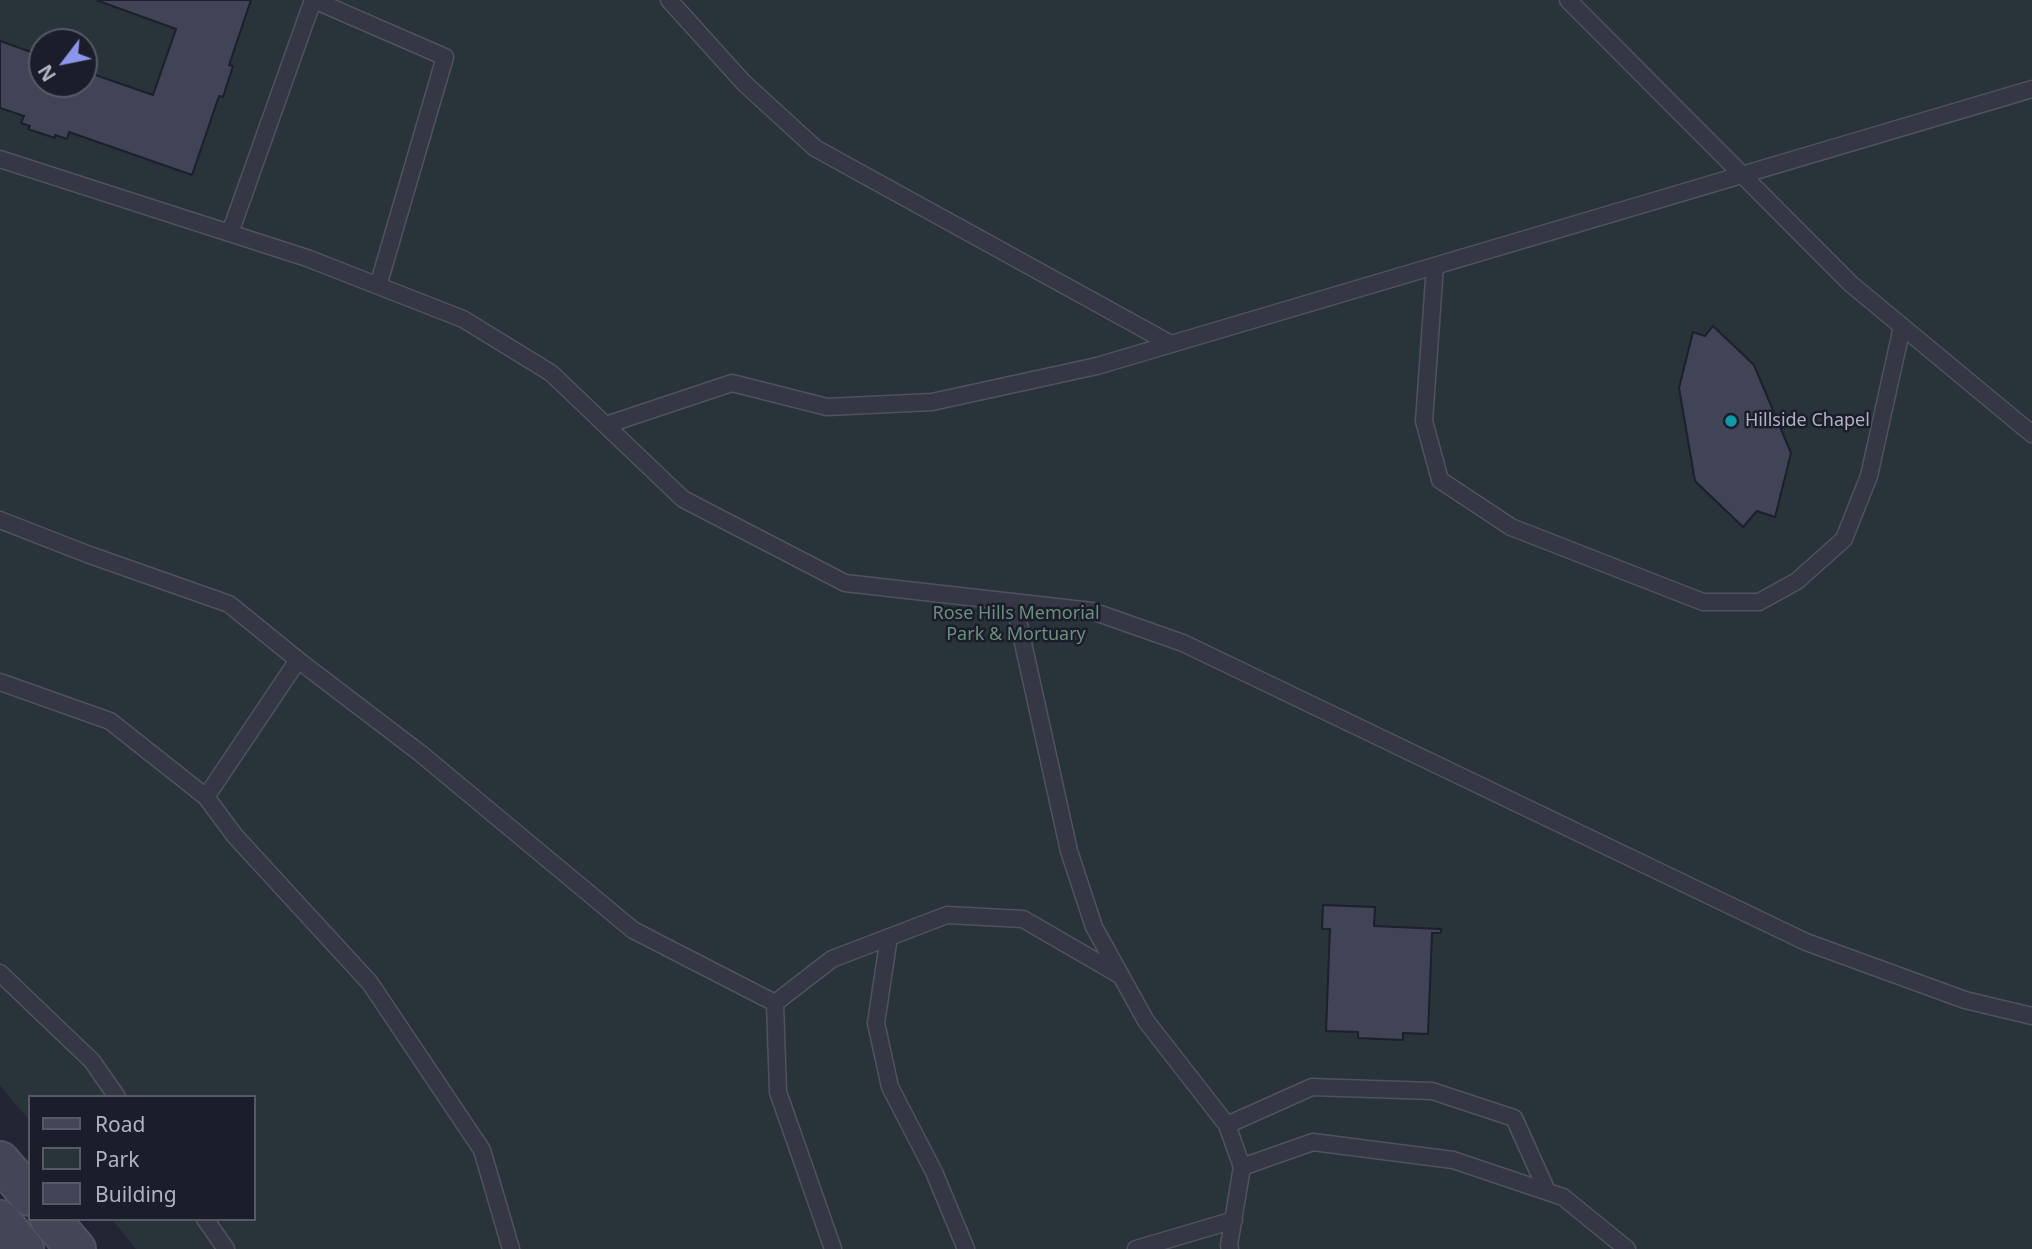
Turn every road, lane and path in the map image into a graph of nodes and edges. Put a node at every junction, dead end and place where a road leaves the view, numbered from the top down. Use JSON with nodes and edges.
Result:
{"nodes":[{"id":1,"x":313,"y":0,"type":"edge"},
{"id":2,"x":669,"y":0,"type":"edge"},
{"id":3,"x":1568,"y":0,"type":"edge"},
{"id":4,"x":2032,"y":89,"type":"edge"},
{"id":5,"x":0,"y":159,"type":"edge"},
{"id":6,"x":1743,"y":176,"type":"junction"},
{"id":7,"x":230,"y":233,"type":"junction"},
{"id":8,"x":1435,"y":266,"type":"junction"},
{"id":9,"x":378,"y":286,"type":"junction"},
{"id":10,"x":1902,"y":327,"type":"junction"},
{"id":11,"x":1171,"y":344,"type":"junction"},
{"id":12,"x":606,"y":425,"type":"junction"},
{"id":13,"x":2032,"y":434,"type":"edge"},
{"id":14,"x":0,"y":520,"type":"edge"},
{"id":15,"x":1014,"y":602,"type":"junction"},
{"id":16,"x":298,"y":660,"type":"junction"},
{"id":17,"x":0,"y":682,"type":"edge"},
{"id":18,"x":206,"y":797,"type":"junction"},
{"id":19,"x":889,"y":937,"type":"junction"},
{"id":20,"x":0,"y":972,"type":"edge"},
{"id":21,"x":1121,"y":975,"type":"junction"},
{"id":22,"x":775,"y":1003,"type":"junction"},
{"id":23,"x":2032,"y":1016,"type":"edge"},
{"id":24,"x":116,"y":1095,"type":"edge"},
{"id":25,"x":1227,"y":1125,"type":"junction"},
{"id":26,"x":0,"y":1161,"type":"edge"},
{"id":27,"x":1242,"y":1167,"type":"junction"},
{"id":28,"x":1547,"y":1191,"type":"junction"},
{"id":29,"x":28,"y":1194,"type":"edge"},
{"id":30,"x":0,"y":1220,"type":"edge"},
{"id":31,"x":1234,"y":1220,"type":"junction"},
{"id":32,"x":52,"y":1221,"type":"edge"},
{"id":33,"x":206,"y":1221,"type":"edge"},
{"id":34,"x":24,"y":1249,"type":"edge"},
{"id":35,"x":76,"y":1249,"type":"edge"},
{"id":36,"x":226,"y":1249,"type":"edge"},
{"id":37,"x":511,"y":1249,"type":"edge"},
{"id":38,"x":832,"y":1249,"type":"edge"},
{"id":39,"x":966,"y":1249,"type":"edge"},
{"id":40,"x":1136,"y":1249,"type":"edge"},
{"id":41,"x":1230,"y":1249,"type":"edge"},
{"id":42,"x":1627,"y":1249,"type":"edge"}],
"edges":[{"from":1,"to":7,"type":"lane"},
{"from":1,"to":9,"type":"lane"},
{"from":2,"to":11,"type":"lane"},
{"from":3,"to":6,"type":"lane"},
{"from":4,"to":6,"type":"lane"},
{"from":5,"to":7,"type":"lane"},
{"from":6,"to":8,"type":"lane"},
{"from":6,"to":10,"type":"lane"},
{"from":7,"to":9,"type":"lane"},
{"from":8,"to":10,"type":"lane"},
{"from":8,"to":11,"type":"lane"},
{"from":9,"to":12,"type":"lane"},
{"from":10,"to":13,"type":"lane"},
{"from":11,"to":12,"type":"lane"},
{"from":12,"to":15,"type":"lane"},
{"from":14,"to":16,"type":"lane"},
{"from":15,"to":21,"type":"lane"},
{"from":15,"to":23,"type":"lane"},
{"from":16,"to":18,"type":"lane"},
{"from":16,"to":22,"type":"lane"},
{"from":17,"to":18,"type":"lane"},
{"from":18,"to":37,"type":"lane"},
{"from":19,"to":21,"type":"lane"},
{"from":19,"to":22,"type":"lane"},
{"from":19,"to":39,"type":"lane"},
{"from":20,"to":24,"type":"lane"},
{"from":21,"to":25,"type":"lane"},
{"from":22,"to":38,"type":"lane"},
{"from":25,"to":27,"type":"lane"},
{"from":25,"to":28,"type":"lane"},
{"from":26,"to":29,"type":"main road"},
{"from":27,"to":28,"type":"lane"},
{"from":27,"to":31,"type":"lane"},
{"from":28,"to":42,"type":"lane"},
{"from":30,"to":34,"type":"main road"},
{"from":31,"to":40,"type":"lane"},
{"from":31,"to":41,"type":"lane"},
{"from":32,"to":35,"type":"main road"},
{"from":33,"to":36,"type":"lane"}]}
